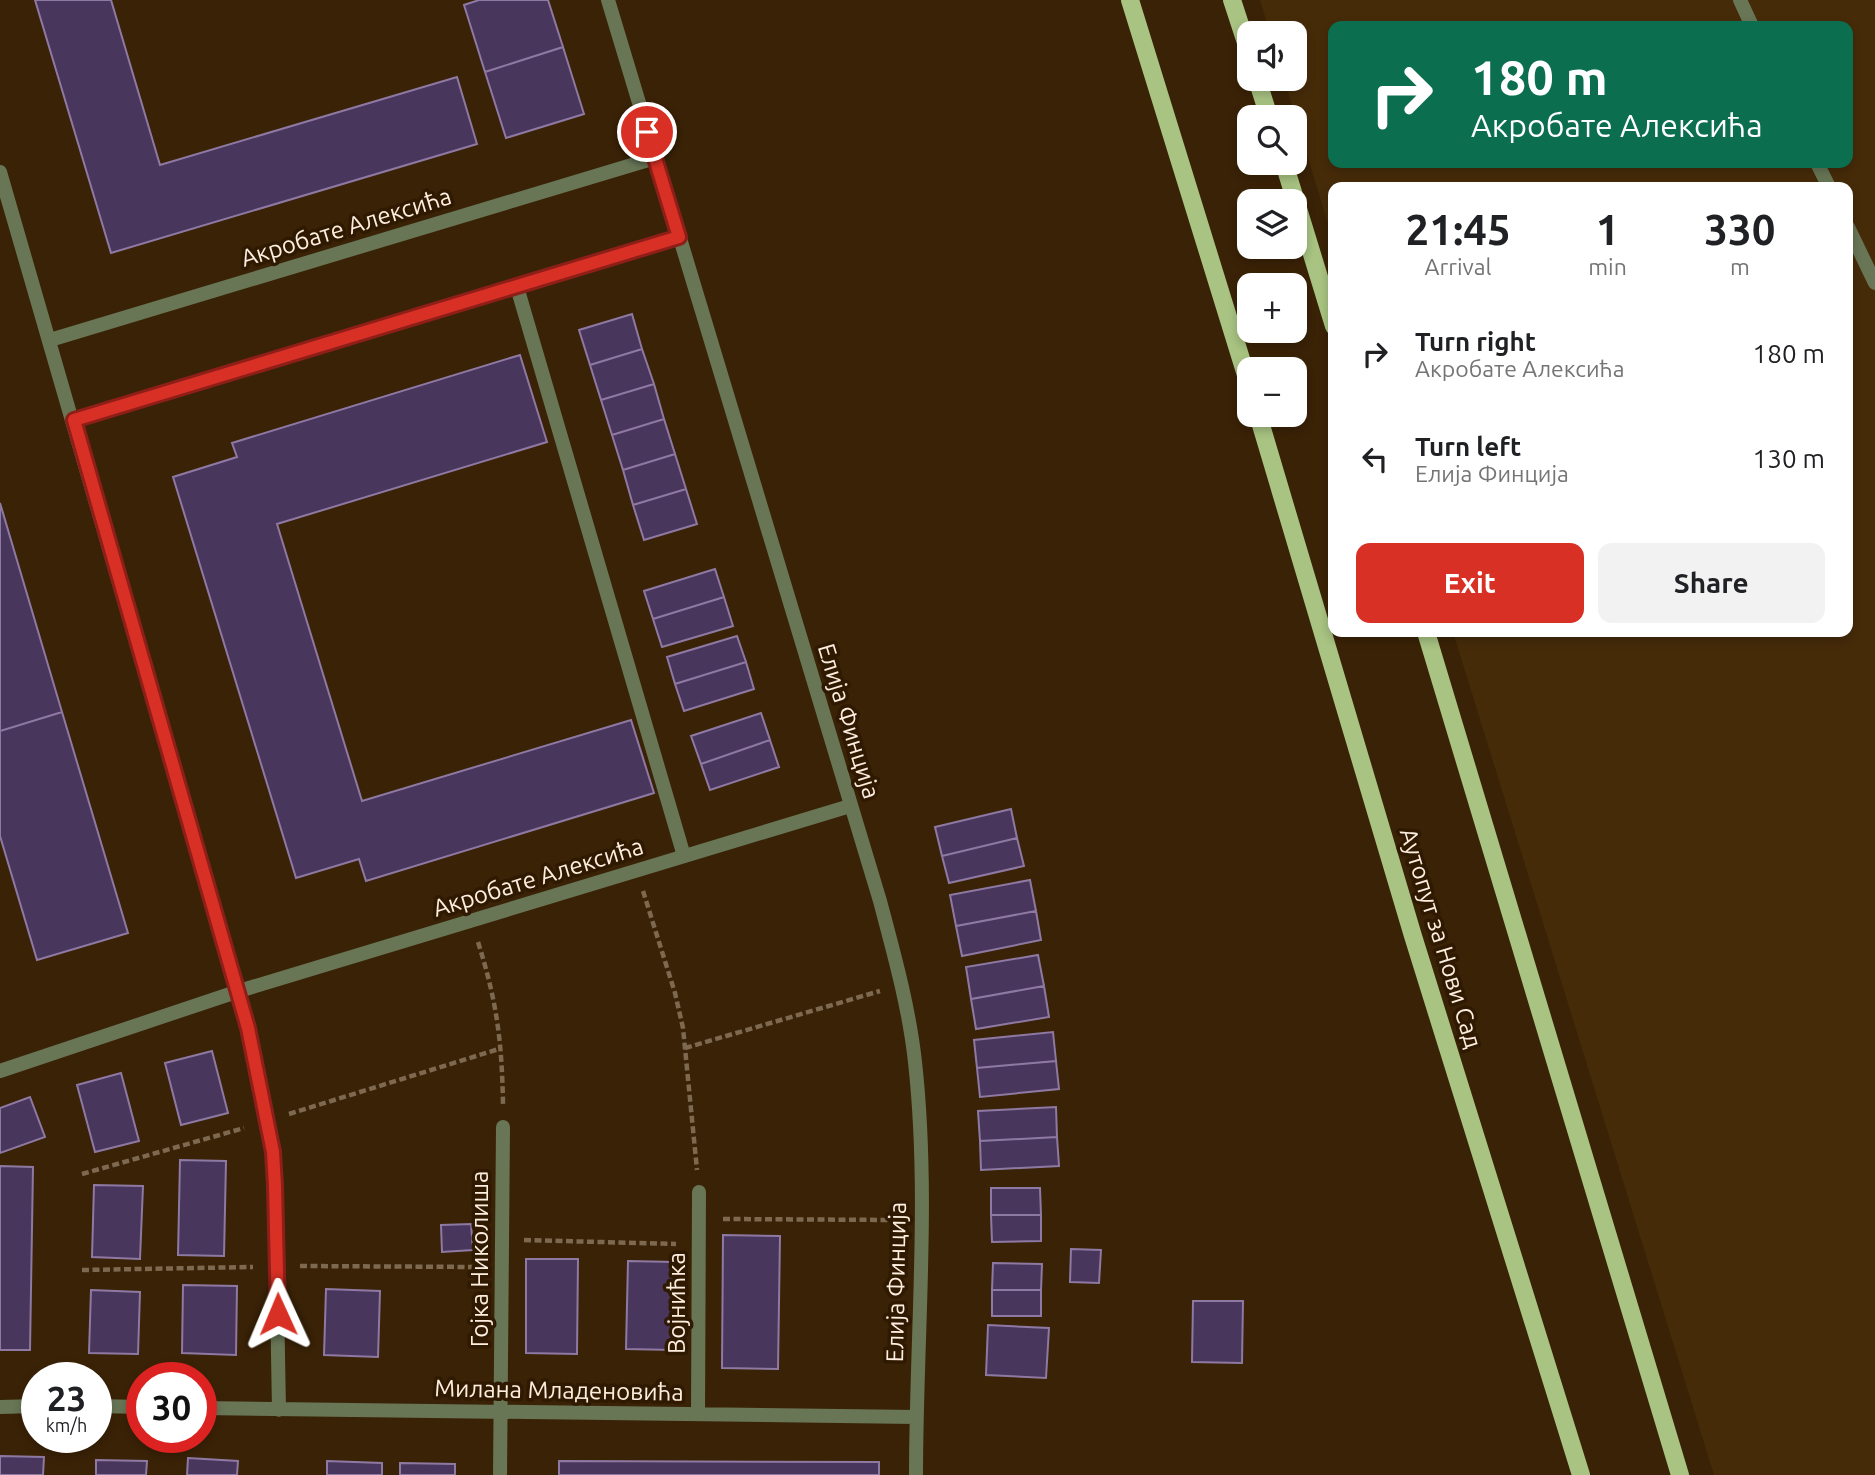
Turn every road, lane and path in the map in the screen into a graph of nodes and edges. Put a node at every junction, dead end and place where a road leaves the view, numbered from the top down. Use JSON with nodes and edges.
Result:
{"nodes":[{"id":1,"x":608,"y":0,"type":"edge"},
{"id":2,"x":1130,"y":0,"type":"edge"},
{"id":3,"x":1232,"y":0,"type":"edge"},
{"id":4,"x":1740,"y":0,"type":"edge"},
{"id":5,"x":1239,"y":21,"type":"edge"},
{"id":6,"x":1750,"y":21,"type":"edge"},
{"id":7,"x":655,"y":159,"type":"junction"},
{"id":8,"x":0,"y":172,"type":"edge"},
{"id":9,"x":1288,"y":175,"type":"edge"},
{"id":10,"x":679,"y":237,"type":"junction"},
{"id":11,"x":1853,"y":237,"type":"edge"},
{"id":12,"x":1875,"y":283,"type":"edge"},
{"id":13,"x":517,"y":287,"type":"junction"},
{"id":14,"x":1328,"y":306,"type":"edge"},
{"id":15,"x":50,"y":340,"type":"junction"},
{"id":16,"x":1240,"y":357,"type":"edge"},
{"id":17,"x":74,"y":420,"type":"junction"},
{"id":18,"x":1262,"y":427,"type":"edge"},
{"id":19,"x":1428,"y":637,"type":"edge"},
{"id":20,"x":850,"y":806,"type":"junction"},
{"id":21,"x":684,"y":856,"type":"junction"},
{"id":22,"x":636,"y":871,"type":"junction"},
{"id":23,"x":471,"y":921,"type":"junction"},
{"id":24,"x":902,"y":985,"type":"junction"},
{"id":25,"x":239,"y":991,"type":"junction"},
{"id":26,"x":685,"y":1048,"type":"junction"},
{"id":27,"x":0,"y":1071,"type":"edge"},
{"id":28,"x":503,"y":1127,"type":"joint"},
{"id":29,"x":699,"y":1192,"type":"joint"},
{"id":30,"x":699,"y":1218,"type":"junction"},
{"id":31,"x":921,"y":1220,"type":"junction"},
{"id":32,"x":502,"y":1240,"type":"junction"},
{"id":33,"x":699,"y":1245,"type":"junction"},
{"id":34,"x":21,"y":1406,"type":"edge"},
{"id":35,"x":0,"y":1407,"type":"edge"},
{"id":36,"x":217,"y":1408,"type":"edge"},
{"id":37,"x":279,"y":1410,"type":"junction"},
{"id":38,"x":501,"y":1412,"type":"junction"},
{"id":39,"x":698,"y":1414,"type":"junction"},
{"id":40,"x":916,"y":1417,"type":"junction"},
{"id":41,"x":500,"y":1475,"type":"edge"},
{"id":42,"x":916,"y":1475,"type":"edge"},
{"id":43,"x":1581,"y":1475,"type":"edge"},
{"id":44,"x":1680,"y":1475,"type":"edge"}],
"edges":[{"from":1,"to":7,"type":"street","name":"Елија Финција"},
{"from":2,"to":16,"type":"main road"},
{"from":3,"to":5,"type":"main road"},
{"from":4,"to":6,"type":"street"},
{"from":7,"to":10,"type":"street","name":"Елија Финција"},
{"from":7,"to":15,"type":"street","name":"Акробате Алексића"},
{"from":8,"to":15,"type":"street"},
{"from":9,"to":14,"type":"main road"},
{"from":10,"to":13,"type":"street"},
{"from":10,"to":20,"type":"street","name":"Елија Финција"},
{"from":11,"to":12,"type":"street"},
{"from":13,"to":17,"type":"street"},
{"from":13,"to":21,"type":"street"},
{"from":15,"to":17,"type":"street"},
{"from":17,"to":25,"type":"street"},
{"from":18,"to":43,"type":"main road","name":"Аутопут за Нови Сад"},
{"from":19,"to":44,"type":"main road"},
{"from":20,"to":21,"type":"street","name":"Акробате Алексића"},
{"from":20,"to":24,"type":"street","name":"Елија Финција"},
{"from":21,"to":22,"type":"street","name":"Акробате Алексића"},
{"from":22,"to":23,"type":"street","name":"Акробате Алексића"},
{"from":22,"to":26,"type":"path"},
{"from":23,"to":25,"type":"street","name":"Акробате Алексића"},
{"from":23,"to":28,"type":"path"},
{"from":24,"to":26,"type":"path"},
{"from":24,"to":31,"type":"street","name":"Елија Финција"},
{"from":25,"to":27,"type":"street","name":"Акробате Алексића"},
{"from":25,"to":37,"type":"street"},
{"from":26,"to":29,"type":"path"},
{"from":28,"to":32,"type":"street","name":"Гојка Николиша"},
{"from":29,"to":30,"type":"street","name":"Војнићка"},
{"from":30,"to":31,"type":"path"},
{"from":30,"to":33,"type":"street","name":"Војнићка"},
{"from":31,"to":40,"type":"street","name":"Елија Финција"},
{"from":32,"to":33,"type":"path"},
{"from":32,"to":38,"type":"street","name":"Гојка Николиша"},
{"from":33,"to":39,"type":"street","name":"Војнићка"},
{"from":34,"to":35,"type":"street"},
{"from":36,"to":37,"type":"street","name":"Милана Младеновића"},
{"from":37,"to":38,"type":"street","name":"Милана Младеновића"},
{"from":38,"to":39,"type":"street","name":"Милана Младеновића"},
{"from":38,"to":41,"type":"street","name":"Гојка Николиша"},
{"from":39,"to":40,"type":"street","name":"Милана Младеновића"},
{"from":40,"to":42,"type":"street","name":"Елија Финција"}]}
